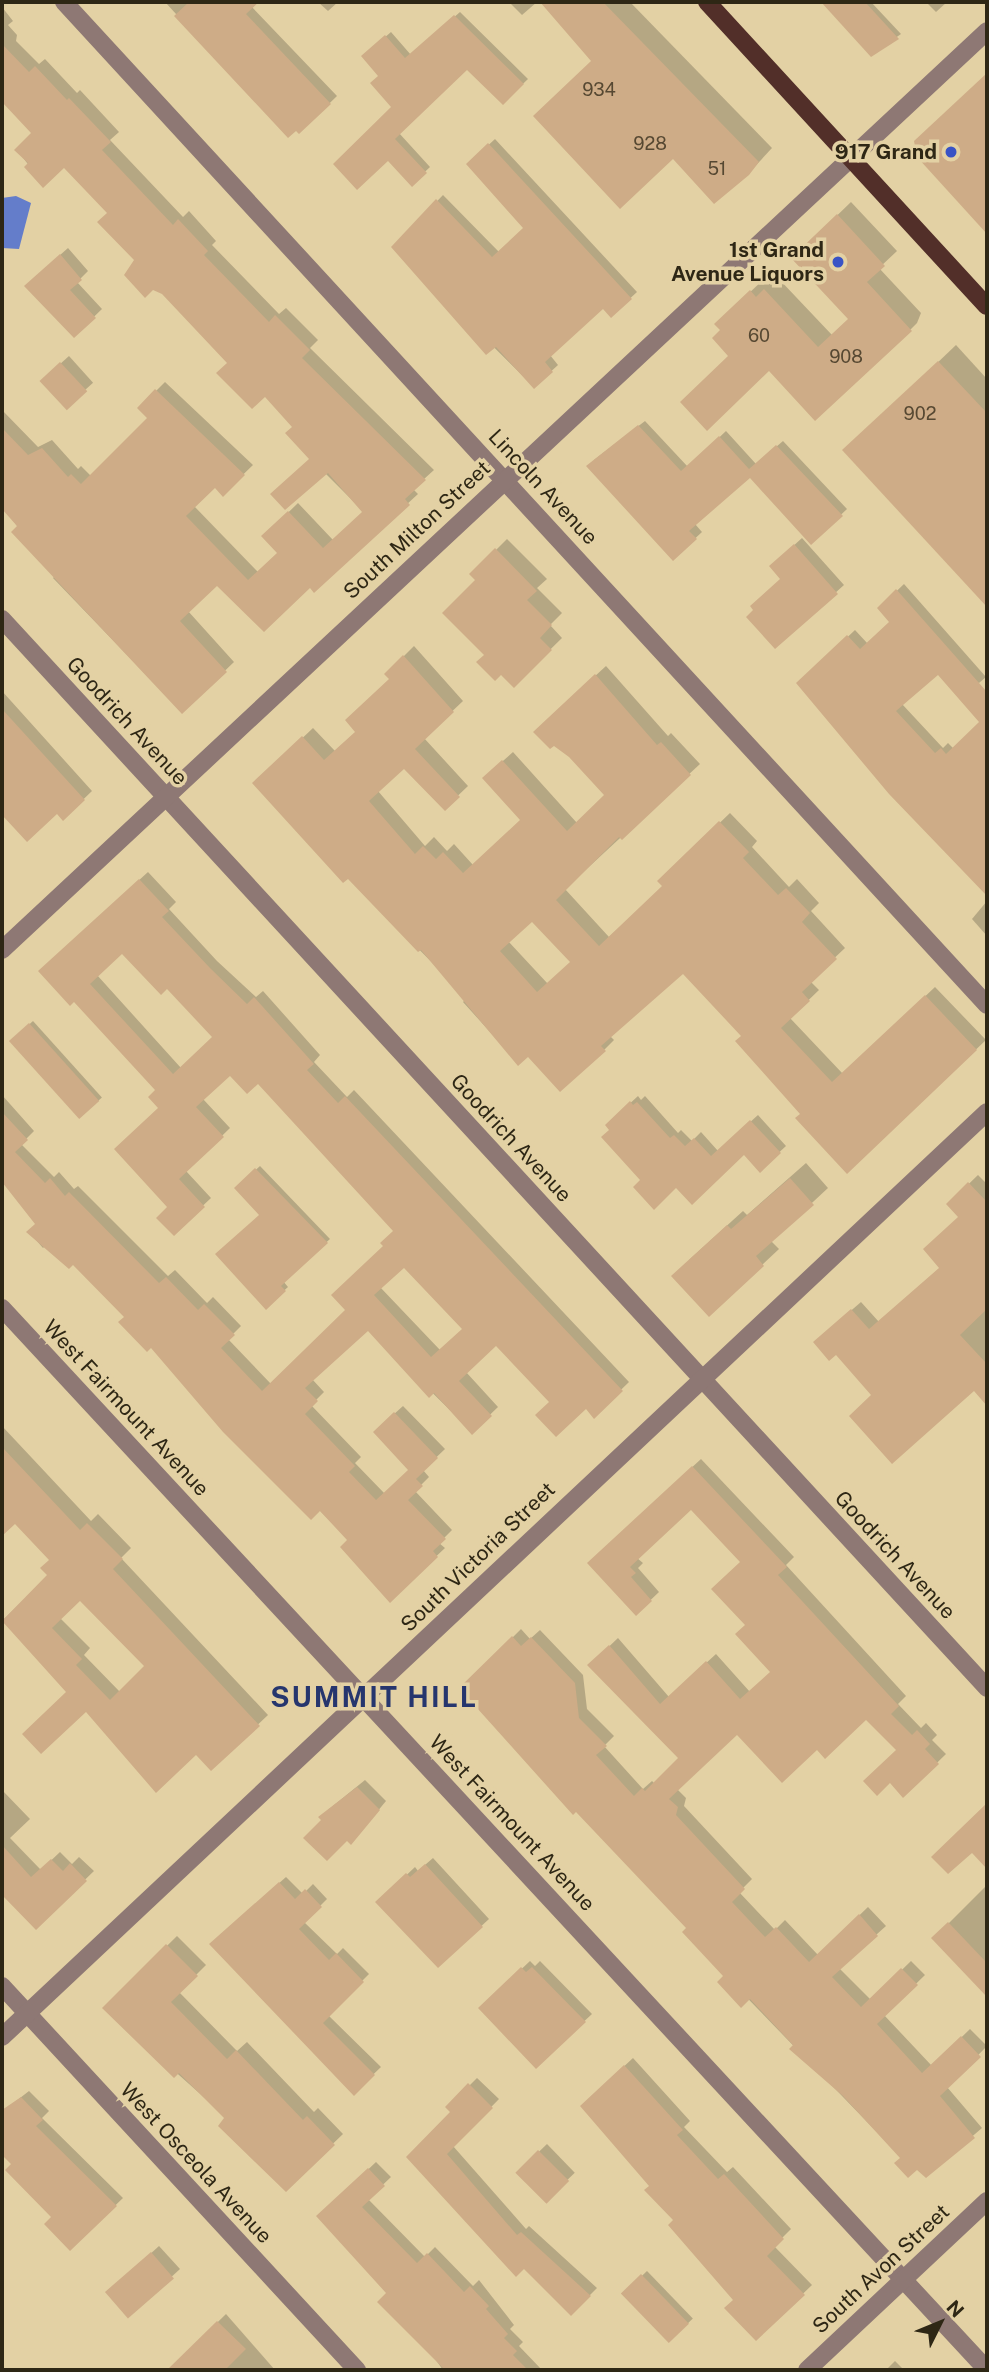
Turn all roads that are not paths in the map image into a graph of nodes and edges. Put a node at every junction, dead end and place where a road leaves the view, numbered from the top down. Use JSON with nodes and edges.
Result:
{"nodes":[{"id":1,"x":64,"y":2,"type":"edge"},
{"id":2,"x":707,"y":2,"type":"edge"},
{"id":3,"x":987,"y":31,"type":"edge"},
{"id":4,"x":850,"y":157,"type":"junction"},
{"id":5,"x":987,"y":306,"type":"edge"},
{"id":6,"x":504,"y":479,"type":"junction"},
{"id":7,"x":2,"y":619,"type":"edge"},
{"id":8,"x":167,"y":796,"type":"junction"},
{"id":9,"x":2,"y":950,"type":"edge"},
{"id":10,"x":987,"y":1005,"type":"edge"},
{"id":11,"x":987,"y":1112,"type":"edge"},
{"id":12,"x":2,"y":1308,"type":"edge"},
{"id":13,"x":700,"y":1378,"type":"junction"},
{"id":14,"x":987,"y":1688,"type":"edge"},
{"id":15,"x":364,"y":1697,"type":"junction"},
{"id":16,"x":2,"y":1986,"type":"edge"},
{"id":17,"x":27,"y":2013,"type":"junction"},
{"id":18,"x":2,"y":2037,"type":"edge"},
{"id":19,"x":987,"y":2201,"type":"edge"},
{"id":20,"x":904,"y":2280,"type":"junction"},
{"id":21,"x":357,"y":2370,"type":"edge"},
{"id":22,"x":807,"y":2370,"type":"edge"},
{"id":23,"x":987,"y":2370,"type":"edge"}],
"edges":[{"from":1,"to":6,"type":"street","name":"Lincoln Avenue"},
{"from":2,"to":4,"type":"main road"},
{"from":3,"to":4,"type":"street","name":"South Milton Street"},
{"from":4,"to":5,"type":"main road"},
{"from":4,"to":6,"type":"street","name":"South Milton Street"},
{"from":6,"to":8,"type":"street","name":"South Milton Street"},
{"from":6,"to":10,"type":"street","name":"Lincoln Avenue"},
{"from":7,"to":8,"type":"street","name":"Goodrich Avenue"},
{"from":8,"to":9,"type":"street","name":"South Milton Street"},
{"from":8,"to":13,"type":"street","name":"Goodrich Avenue"},
{"from":11,"to":13,"type":"street","name":"South Victoria Street"},
{"from":12,"to":15,"type":"street","name":"West Fairmount Avenue"},
{"from":13,"to":14,"type":"street","name":"Goodrich Avenue"},
{"from":13,"to":15,"type":"street","name":"South Victoria Street"},
{"from":15,"to":17,"type":"street","name":"South Victoria Street"},
{"from":15,"to":20,"type":"street","name":"West Fairmount Avenue"},
{"from":16,"to":17,"type":"street","name":"West Osceola Avenue"},
{"from":17,"to":18,"type":"street","name":"South Victoria Street"},
{"from":17,"to":21,"type":"street","name":"West Osceola Avenue"},
{"from":19,"to":20,"type":"street","name":"South Avon Street"},
{"from":20,"to":22,"type":"street","name":"South Avon Street"},
{"from":20,"to":23,"type":"street","name":"West Fairmount Avenue"}]}
